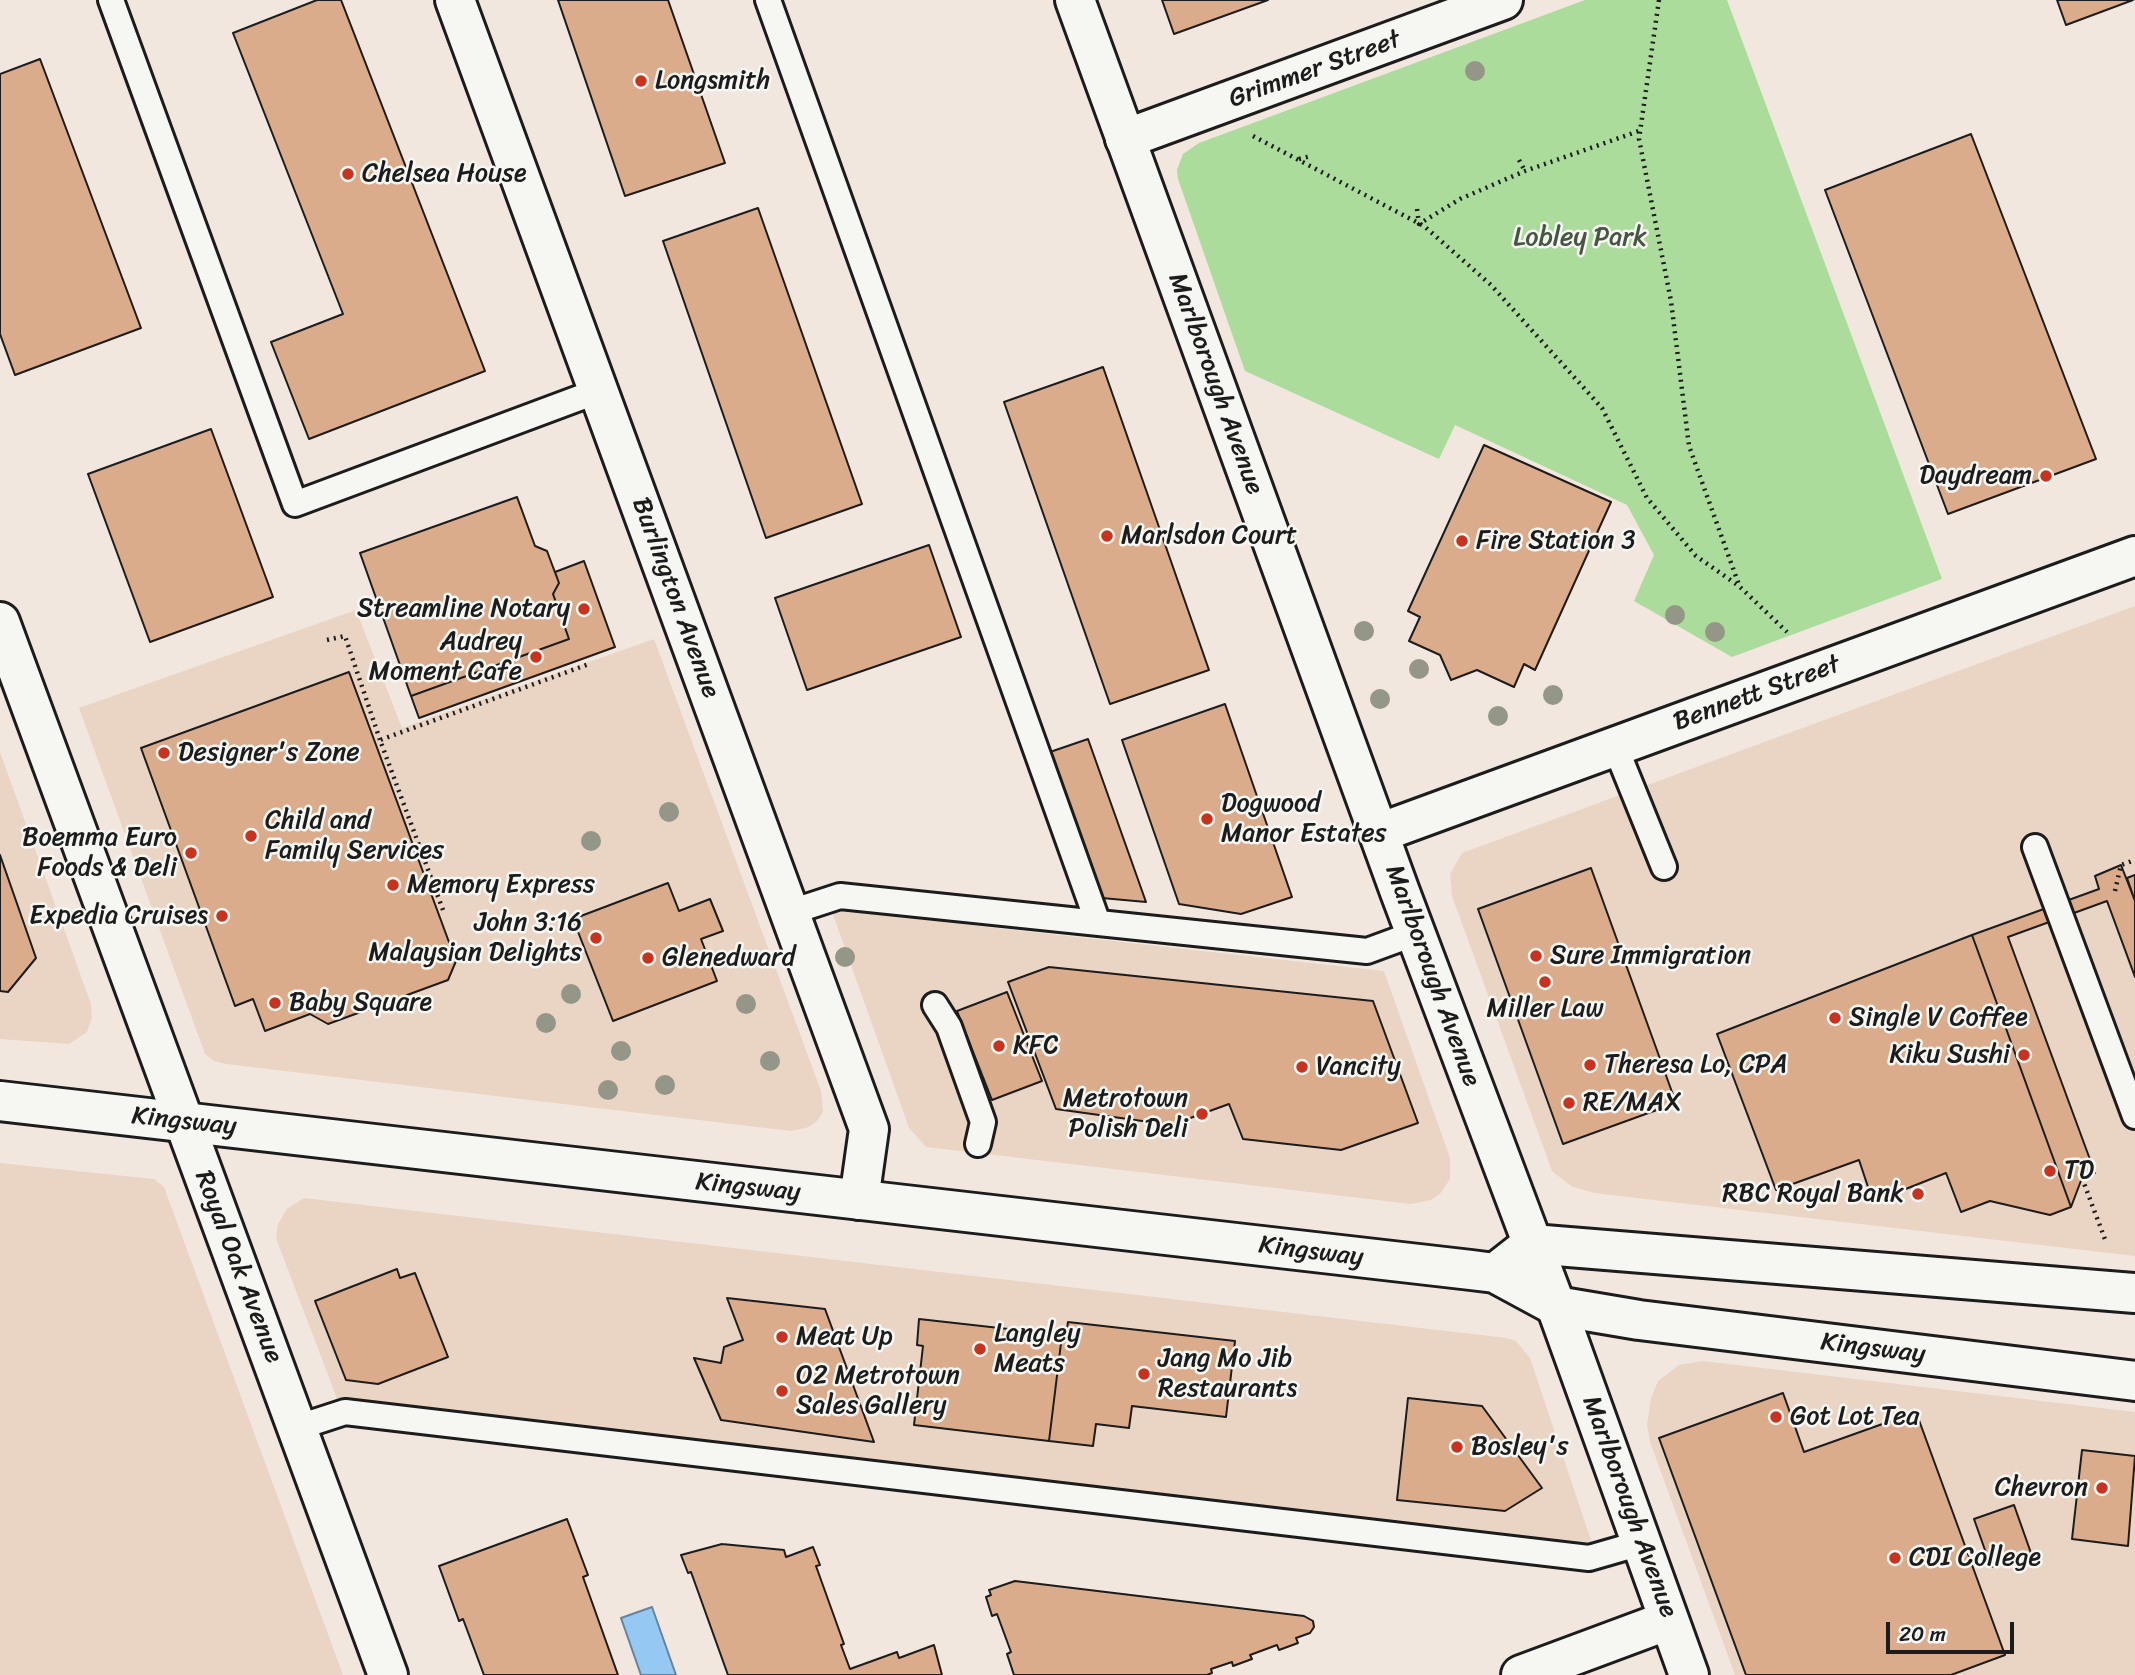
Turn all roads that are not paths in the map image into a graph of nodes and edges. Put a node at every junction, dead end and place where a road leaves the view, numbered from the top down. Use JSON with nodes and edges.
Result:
{"nodes":[{"id":1,"x":111,"y":0,"type":"edge"},
{"id":2,"x":455,"y":0,"type":"edge"},
{"id":3,"x":768,"y":0,"type":"edge"},
{"id":4,"x":1074,"y":0,"type":"edge"},
{"id":5,"x":1503,"y":0,"type":"edge"},
{"id":6,"x":1125,"y":139,"type":"junction"},
{"id":7,"x":598,"y":391,"type":"junction"},
{"id":8,"x":2135,"y":556,"type":"edge"},
{"id":9,"x":0,"y":622,"type":"edge"},
{"id":10,"x":1615,"y":746,"type":"junction"},
{"id":11,"x":1380,"y":833,"type":"junction"},
{"id":12,"x":2035,"y":847,"type":"dead end"},
{"id":13,"x":1664,"y":867,"type":"dead end"},
{"id":14,"x":792,"y":912,"type":"junction"},
{"id":15,"x":1098,"y":923,"type":"junction"},
{"id":16,"x":1416,"y":933,"type":"junction"},
{"id":17,"x":935,"y":1005,"type":"dead end"},
{"id":18,"x":0,"y":1101,"type":"edge"},
{"id":19,"x":2135,"y":1116,"type":"edge"},
{"id":20,"x":183,"y":1122,"type":"junction"},
{"id":21,"x":978,"y":1144,"type":"dead end"},
{"id":22,"x":859,"y":1200,"type":"junction"},
{"id":23,"x":1532,"y":1244,"type":"junction"},
{"id":24,"x":1495,"y":1273,"type":"junction"},
{"id":25,"x":2135,"y":1293,"type":"edge"},
{"id":26,"x":1556,"y":1306,"type":"junction"},
{"id":27,"x":2135,"y":1381,"type":"edge"},
{"id":28,"x":299,"y":1427,"type":"junction"},
{"id":29,"x":1641,"y":1543,"type":"junction"},
{"id":30,"x":1670,"y":1620,"type":"junction"},
{"id":31,"x":388,"y":1675,"type":"edge"},
{"id":32,"x":1521,"y":1675,"type":"edge"},
{"id":33,"x":1689,"y":1675,"type":"edge"}],
"edges":[{"from":1,"to":7,"type":"lane"},
{"from":2,"to":7,"type":"street","name":"Burlington Avenue"},
{"from":3,"to":15,"type":"lane"},
{"from":4,"to":6,"type":"street","name":"Marlborough Avenue"},
{"from":5,"to":6,"type":"street","name":"Grimmer Street"},
{"from":6,"to":11,"type":"street","name":"Marlborough Avenue"},
{"from":7,"to":14,"type":"street","name":"Burlington Avenue"},
{"from":8,"to":10,"type":"street","name":"Bennett Street"},
{"from":9,"to":20,"type":"street","name":"Royal Oak Avenue"},
{"from":10,"to":11,"type":"street","name":"Bennett Street"},
{"from":10,"to":13,"type":"lane"},
{"from":11,"to":16,"type":"street","name":"Marlborough Avenue"},
{"from":12,"to":19,"type":"lane"},
{"from":14,"to":15,"type":"lane"},
{"from":14,"to":22,"type":"street","name":"Burlington Avenue"},
{"from":15,"to":16,"type":"lane"},
{"from":16,"to":23,"type":"street","name":"Marlborough Avenue"},
{"from":17,"to":21,"type":"lane"},
{"from":18,"to":20,"type":"street","name":"Kingsway"},
{"from":20,"to":22,"type":"street","name":"Kingsway"},
{"from":20,"to":28,"type":"street","name":"Royal Oak Avenue"},
{"from":22,"to":24,"type":"street","name":"Kingsway"},
{"from":23,"to":24,"type":"street"},
{"from":23,"to":25,"type":"street"},
{"from":23,"to":26,"type":"street","name":"Marlborough Avenue"},
{"from":24,"to":26,"type":"street","name":"Kingsway"},
{"from":26,"to":27,"type":"street","name":"Kingsway"},
{"from":26,"to":29,"type":"street","name":"Marlborough Avenue"},
{"from":28,"to":29,"type":"lane"},
{"from":28,"to":31,"type":"street","name":"Royal Oak Avenue"},
{"from":29,"to":30,"type":"street","name":"Marlborough Avenue"},
{"from":30,"to":32,"type":"street"},
{"from":30,"to":33,"type":"street","name":"Marlborough Avenue"}]}
